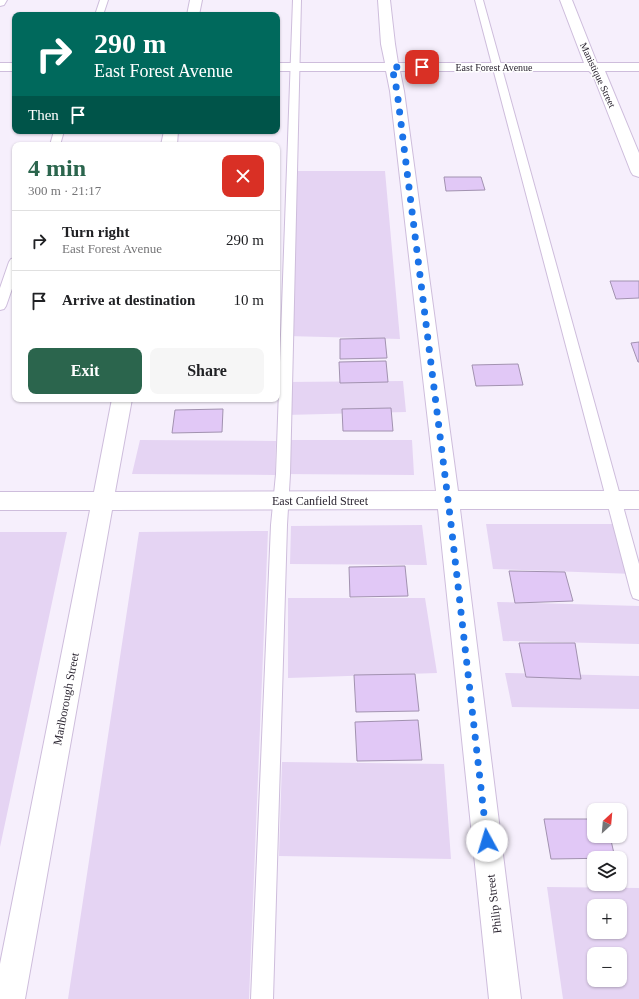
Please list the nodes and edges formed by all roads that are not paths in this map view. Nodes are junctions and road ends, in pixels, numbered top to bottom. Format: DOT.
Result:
graph roads {
  1 [pos="104,0"];
  2 [pos="196,0"];
  3 [pos="297,0"];
  4 [pos="384,0"];
  5 [pos="479,0"];
  6 [pos="566,0"];
  7 [pos="100,12"];
  8 [pos="194,12"];
  9 [pos="0,67"];
  10 [pos="12,67"];
  11 [pos="280,67"];
  12 [pos="295,67"];
  13 [pos="392,67"];
  14 [pos="498,67"];
  15 [pos="592,67"];
  16 [pos="639,67"];
  17 [pos="639,172"];
  18 [pos="12,271"];
  19 [pos="0,306"];
  20 [pos="121,402"];
  21 [pos="448,500"];
  22 [pos="615,500"];
  23 [pos="639,500"];
  24 [pos="0,501"];
  25 [pos="103,501"];
  26 [pos="282,501"];
  27 [pos="639,593"];
  28 [pos="9,999"];
  29 [pos="262,999"];
  30 [pos="505,999"];
  1 -- 7 [label="lane"];
  2 -- 8 [label="street"];
  3 -- 12 [label="lane"];
  4 -- 13 [label="street, Philip Street"];
  5 -- 14 [label="lane"];
  6 -- 15 [label="street, Manistique Street"];
  9 -- 10 [label="street"];
  11 -- 12 [label="street, East Forest Avenue"];
  12 -- 13 [label="street, East Forest Avenue"];
  12 -- 26 [label="lane"];
  13 -- 14 [label="street, East Forest Avenue"];
  13 -- 21 [label="street, Philip Street"];
  14 -- 15 [label="street, East Forest Avenue"];
  14 -- 22 [label="lane"];
  15 -- 16 [label="street, East Forest Avenue"];
  15 -- 17 [label="street, Manistique Street"];
  18 -- 19 [label="lane"];
  20 -- 25 [label="street, Marlborough Street"];
  21 -- 22 [label="street, East Canfield Street"];
  21 -- 26 [label="street, East Canfield Street"];
  21 -- 30 [label="street, Philip Street"];
  22 -- 23 [label="street, East Canfield Street"];
  22 -- 27 [label="lane"];
  24 -- 25 [label="street, East Canfield Street"];
  25 -- 26 [label="street, East Canfield Street"];
  25 -- 28 [label="street, Marlborough Street"];
  26 -- 29 [label="lane"];
}
